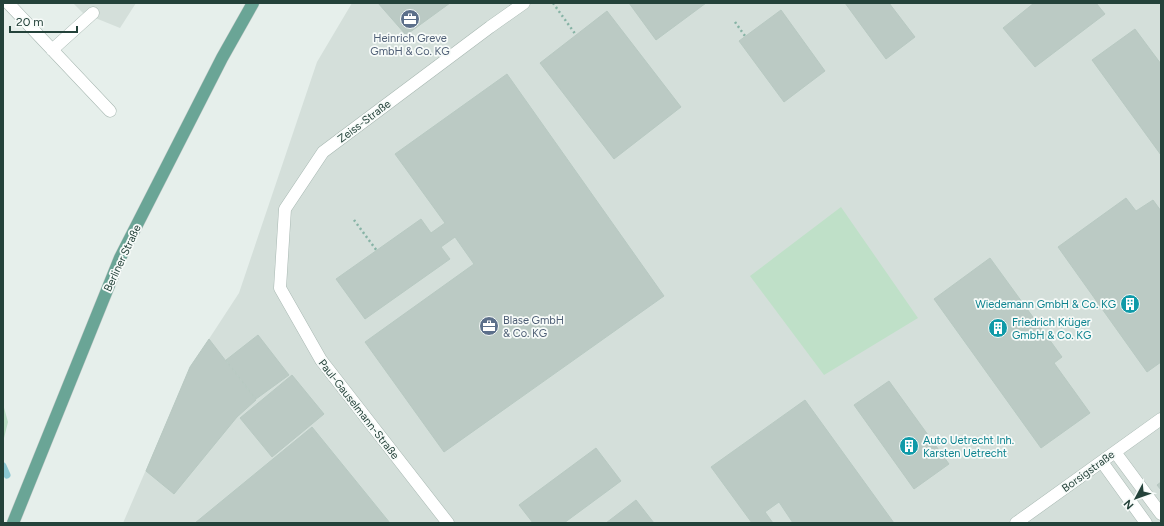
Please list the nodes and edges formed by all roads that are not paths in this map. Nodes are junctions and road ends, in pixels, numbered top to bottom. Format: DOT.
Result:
graph roads {
  1 [pos="8,3"];
  2 [pos="253,3"];
  3 [pos="524,3"];
  4 [pos="93,13"];
  5 [pos="52,50"];
  6 [pos="110,111"];
  7 [pos="280,288"];
  8 [pos="1161,420"];
  9 [pos="1115,452"];
  10 [pos="1102,462"];
  11 [pos="1161,514"];
  12 [pos="13,523"];
  13 [pos="448,523"];
  14 [pos="1016,523"];
  15 [pos="1146,523"];
  1 -- 5 [label="street"];
  2 -- 12 [label="main road, Berliner Straße"];
  3 -- 7 [label="street, Zeiss-Straße"];
  4 -- 5 [label="street"];
  5 -- 6 [label="street"];
  7 -- 13 [label="street, Paul-Gauselmann-Straße"];
  8 -- 9 [label="street, Borsigstraße"];
  9 -- 10 [label="street, Borsigstraße"];
  9 -- 11 [label="street"];
  10 -- 14 [label="street, Borsigstraße"];
  10 -- 15 [label="street"];
}
